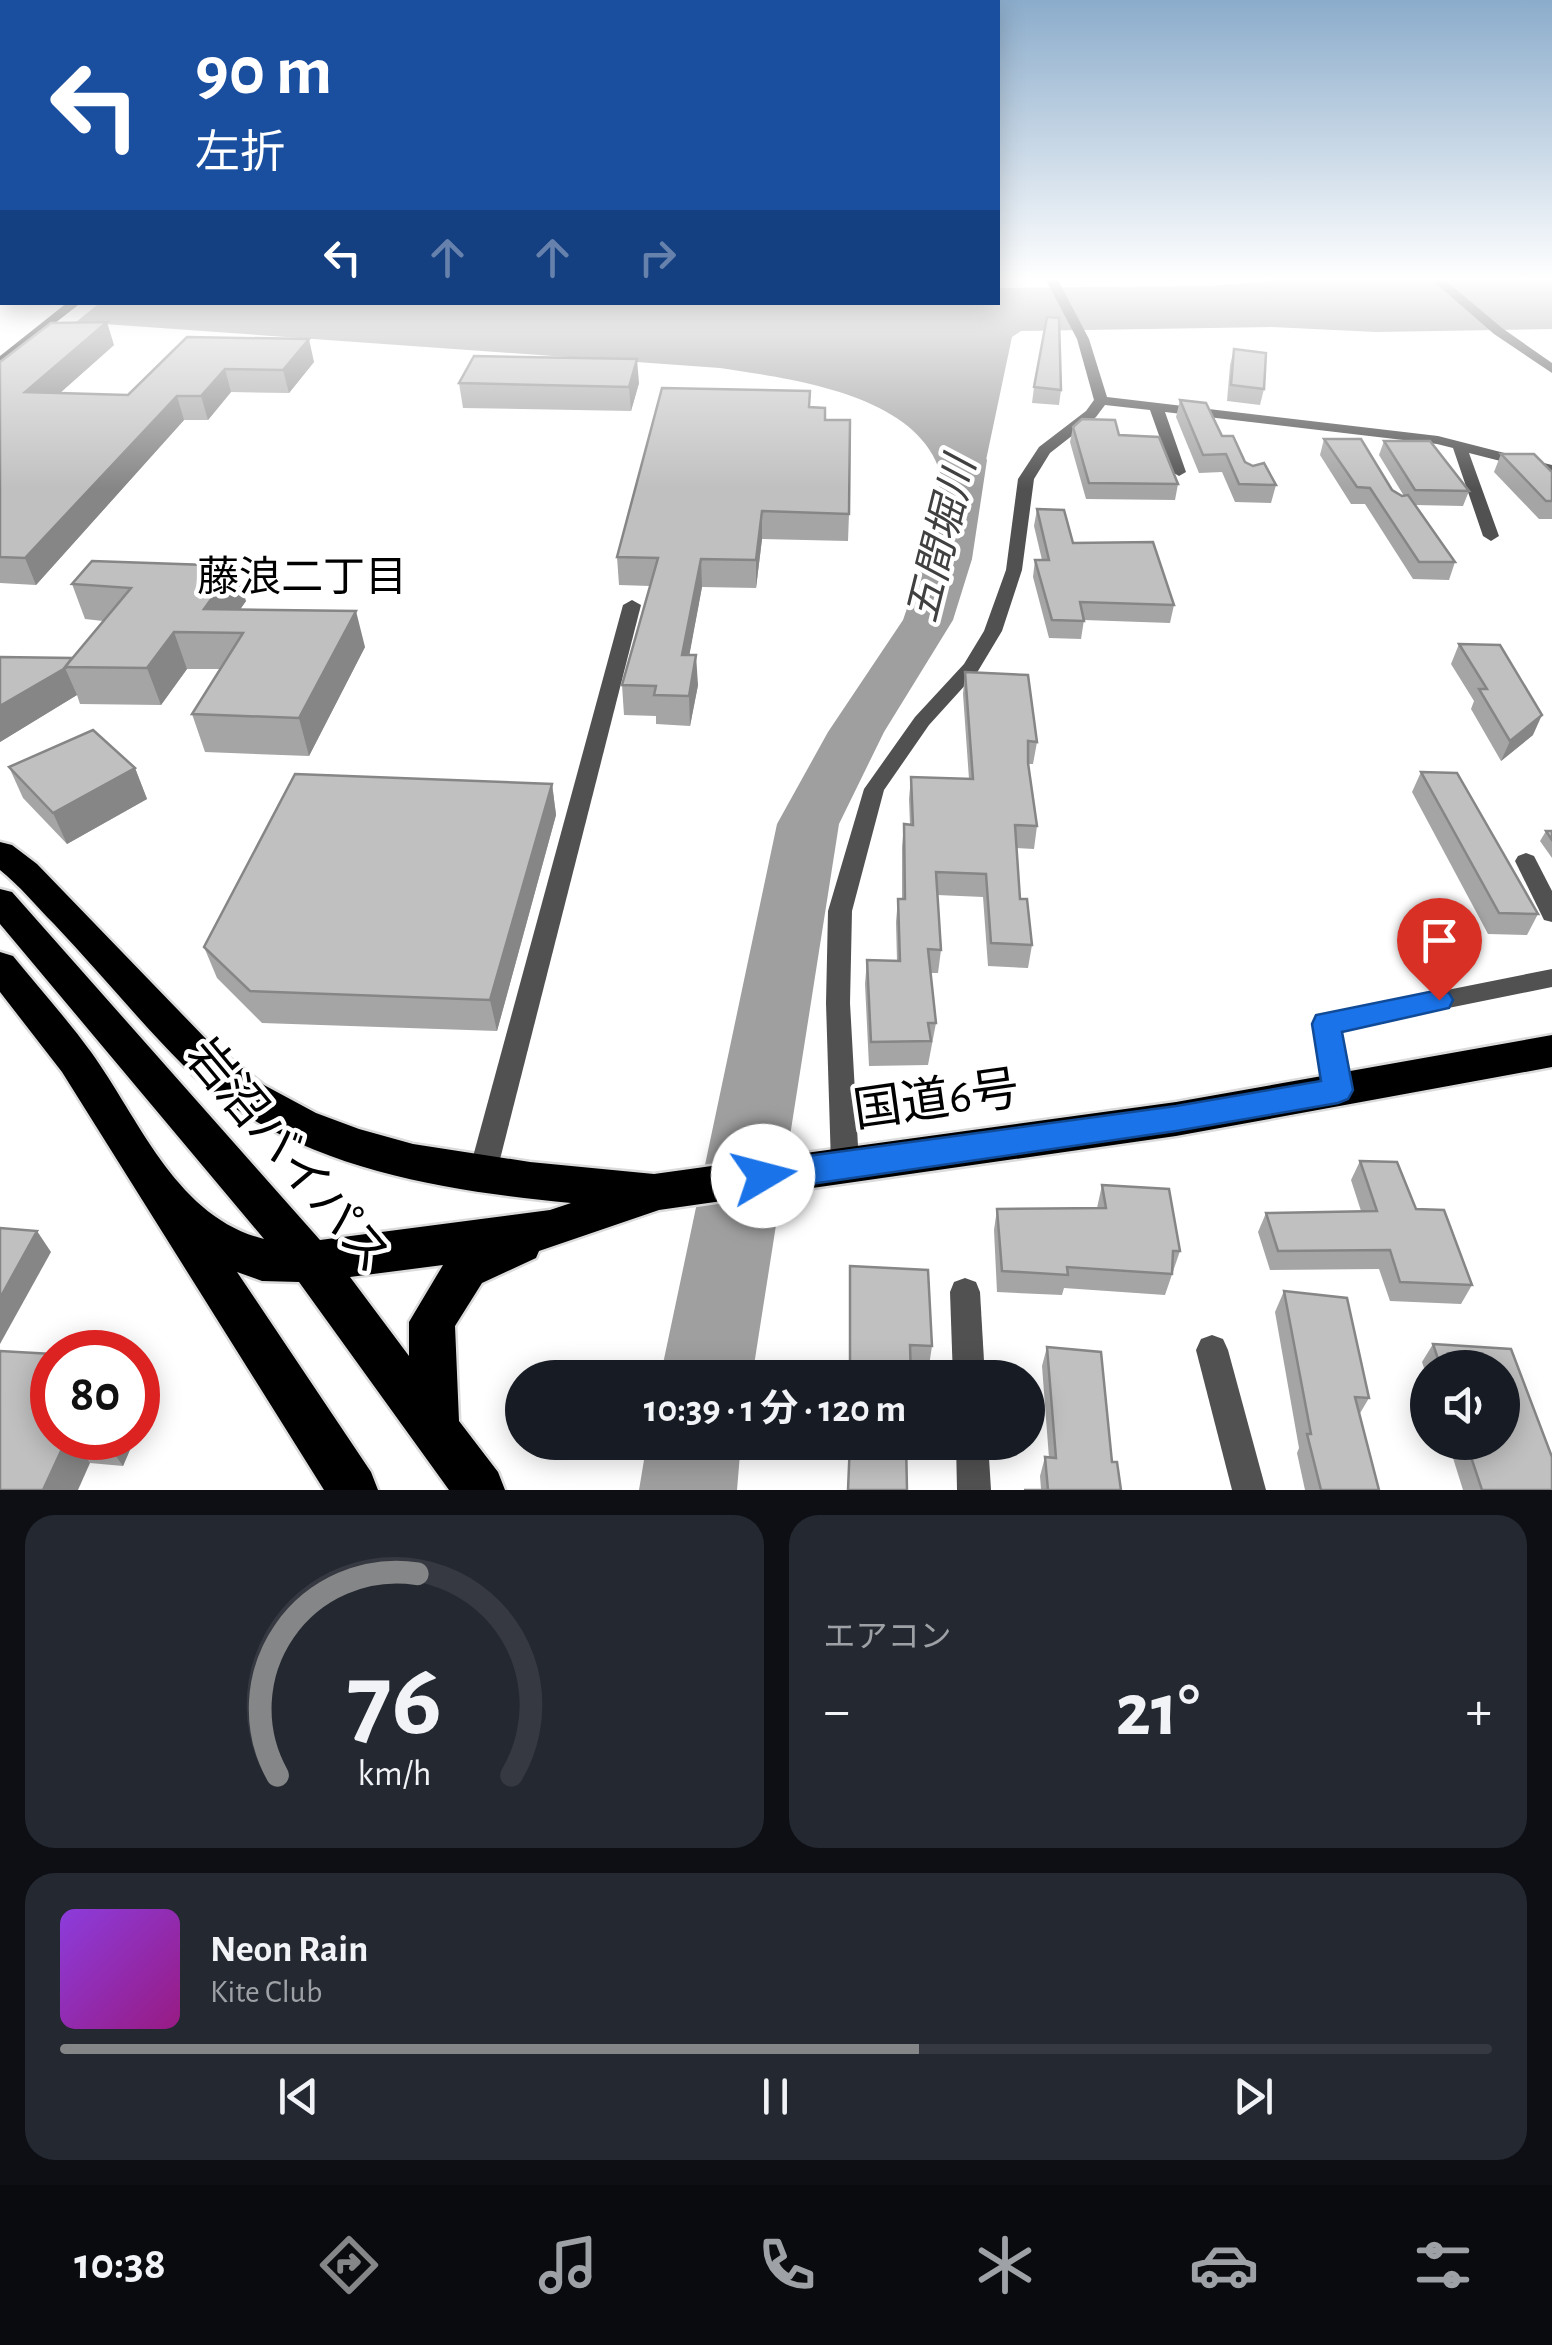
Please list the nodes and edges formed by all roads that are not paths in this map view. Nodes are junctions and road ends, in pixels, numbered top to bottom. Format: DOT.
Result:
graph roads {
  1 [pos="1086,350"];
  2 [pos="1524,350"];
  3 [pos="1552,369"];
  4 [pos="1101,400"];
  5 [pos="1156,406"];
  6 [pos="1222,414"];
  7 [pos="1229,430"];
  8 [pos="1352,430"];
  9 [pos="1361,445"];
  10 [pos="1460,448"];
  11 [pos="1552,470"];
  12 [pos="1179,472"];
  13 [pos="1491,536"];
  14 [pos="632,604"];
  15 [pos="0,854"];
  16 [pos="1526,861"];
  17 [pos="0,901"];
  18 [pos="1552,914"];
  19 [pos="0,966"];
  20 [pos="1552,978"];
  21 [pos="1552,1051"];
  22 [pos="1338,1090"];
  23 [pos="844,1164"];
  24 [pos="482,1175"];
  25 [pos="659,1190"];
  26 [pos="172,1209"];
  27 [pos="550,1230"];
  28 [pos="312,1262"];
  29 [pos="965,1292"];
  30 [pos="1212,1350"];
  31 [pos="968,1360"];
  32 [pos="435,1426"];
  33 [pos="973,1460"];
  34 [pos="352,1490"];
  35 [pos="480,1490"];
  36 [pos="974,1490"];
  37 [pos="1249,1490"];
  1 -- 4 [label="street"];
  2 -- 3 [label="street"];
  4 -- 5 [label="street"];
  4 -- 23 [label="street"];
  5 -- 6 [label="street"];
  5 -- 12 [label="street"];
  6 -- 7 [label="street"];
  6 -- 8 [label="street"];
  8 -- 9 [label="street"];
  8 -- 10 [label="street"];
  10 -- 11 [label="street"];
  10 -- 13 [label="street"];
  14 -- 24 [label="street"];
  15 -- 24 [label="highway"];
  16 -- 18 [label="street"];
  17 -- 28 [label="highway, 岩沼バイパス"];
  19 -- 26 [label="highway"];
  20 -- 22 [label="street"];
  21 -- 22 [label="highway, 国道6号"];
  22 -- 23 [label="highway, 国道6号"];
  23 -- 25 [label="highway, 国道6号"];
  24 -- 25 [label="highway"];
  25 -- 27 [label="highway, 国道6号"];
  26 -- 28 [label="highway, 国道6号"];
  26 -- 34 [label="highway"];
  27 -- 28 [label="highway, 国道6号"];
  27 -- 32 [label="highway"];
  28 -- 32 [label="highway, 岩沼バイパス"];
  29 -- 31 [label="street"];
  30 -- 37 [label="street"];
  32 -- 35 [label="highway, 岩沼バイパス"];
  33 -- 36 [label="street"];
}
